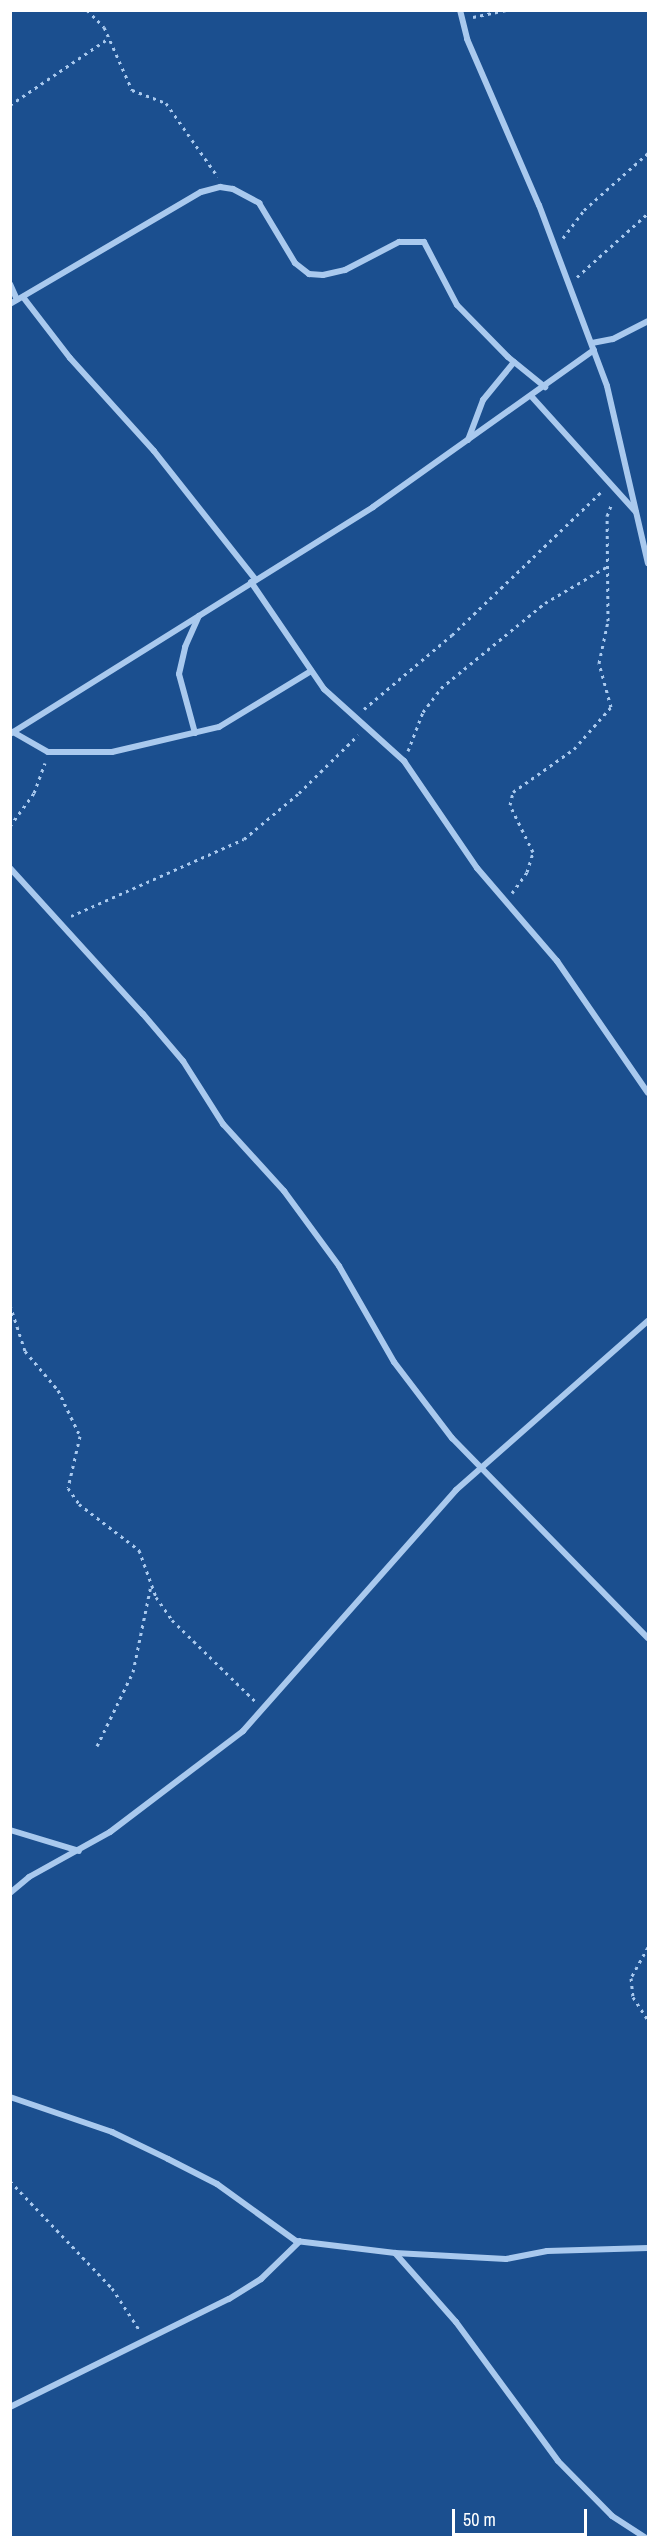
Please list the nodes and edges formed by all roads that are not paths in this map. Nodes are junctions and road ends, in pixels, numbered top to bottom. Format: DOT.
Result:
graph roads {
  1 [pos="460,10"];
  2 [pos="10,284"];
  3 [pos="20,298"];
  4 [pos="10,304"];
  5 [pos="648,321"];
  6 [pos="593,347"];
  7 [pos="514,362"];
  8 [pos="545,387"];
  9 [pos="532,397"];
  10 [pos="467,440"];
  11 [pos="637,513"];
  12 [pos="640,525"];
  13 [pos="648,533"];
  14 [pos="648,563"];
  15 [pos="253,580"];
  16 [pos="200,615"];
  17 [pos="311,670"];
  18 [pos="195,732"];
  19 [pos="12,733"];
  20 [pos="10,868"];
  21 [pos="648,1093"];
  22 [pos="648,1321"];
  23 [pos="480,1468"];
  24 [pos="648,1638"];
  25 [pos="10,1830"];
  26 [pos="79,1851"];
  27 [pos="10,1893"];
  28 [pos="10,2097"];
  29 [pos="300,2241"];
  30 [pos="648,2248"];
  31 [pos="395,2253"];
  32 [pos="10,2407"];
  33 [pos="646,2538"];
  1 -- 6 [label="street"];
  2 -- 3 [label="street"];
  3 -- 4 [label="street"];
  3 -- 7 [label="street"];
  3 -- 15 [label="street"];
  5 -- 6 [label="street"];
  6 -- 8 [label="street"];
  6 -- 11 [label="street"];
  7 -- 8 [label="street"];
  7 -- 10 [label="street"];
  8 -- 9 [label="street"];
  9 -- 10 [label="street"];
  9 -- 11 [label="street"];
  10 -- 15 [label="street"];
  11 -- 12 [label="street"];
  12 -- 13 [label="street"];
  12 -- 14 [label="street"];
  15 -- 16 [label="street"];
  15 -- 17 [label="street"];
  16 -- 18 [label="street"];
  16 -- 19 [label="street"];
  17 -- 18 [label="street"];
  17 -- 21 [label="street"];
  18 -- 19 [label="street"];
  20 -- 23 [label="street"];
  22 -- 23 [label="street"];
  23 -- 24 [label="street"];
  23 -- 26 [label="street"];
  25 -- 26 [label="street"];
  26 -- 27 [label="street"];
  28 -- 29 [label="street"];
  29 -- 31 [label="street"];
  29 -- 32 [label="street"];
  30 -- 31 [label="street"];
  31 -- 33 [label="street"];
}
